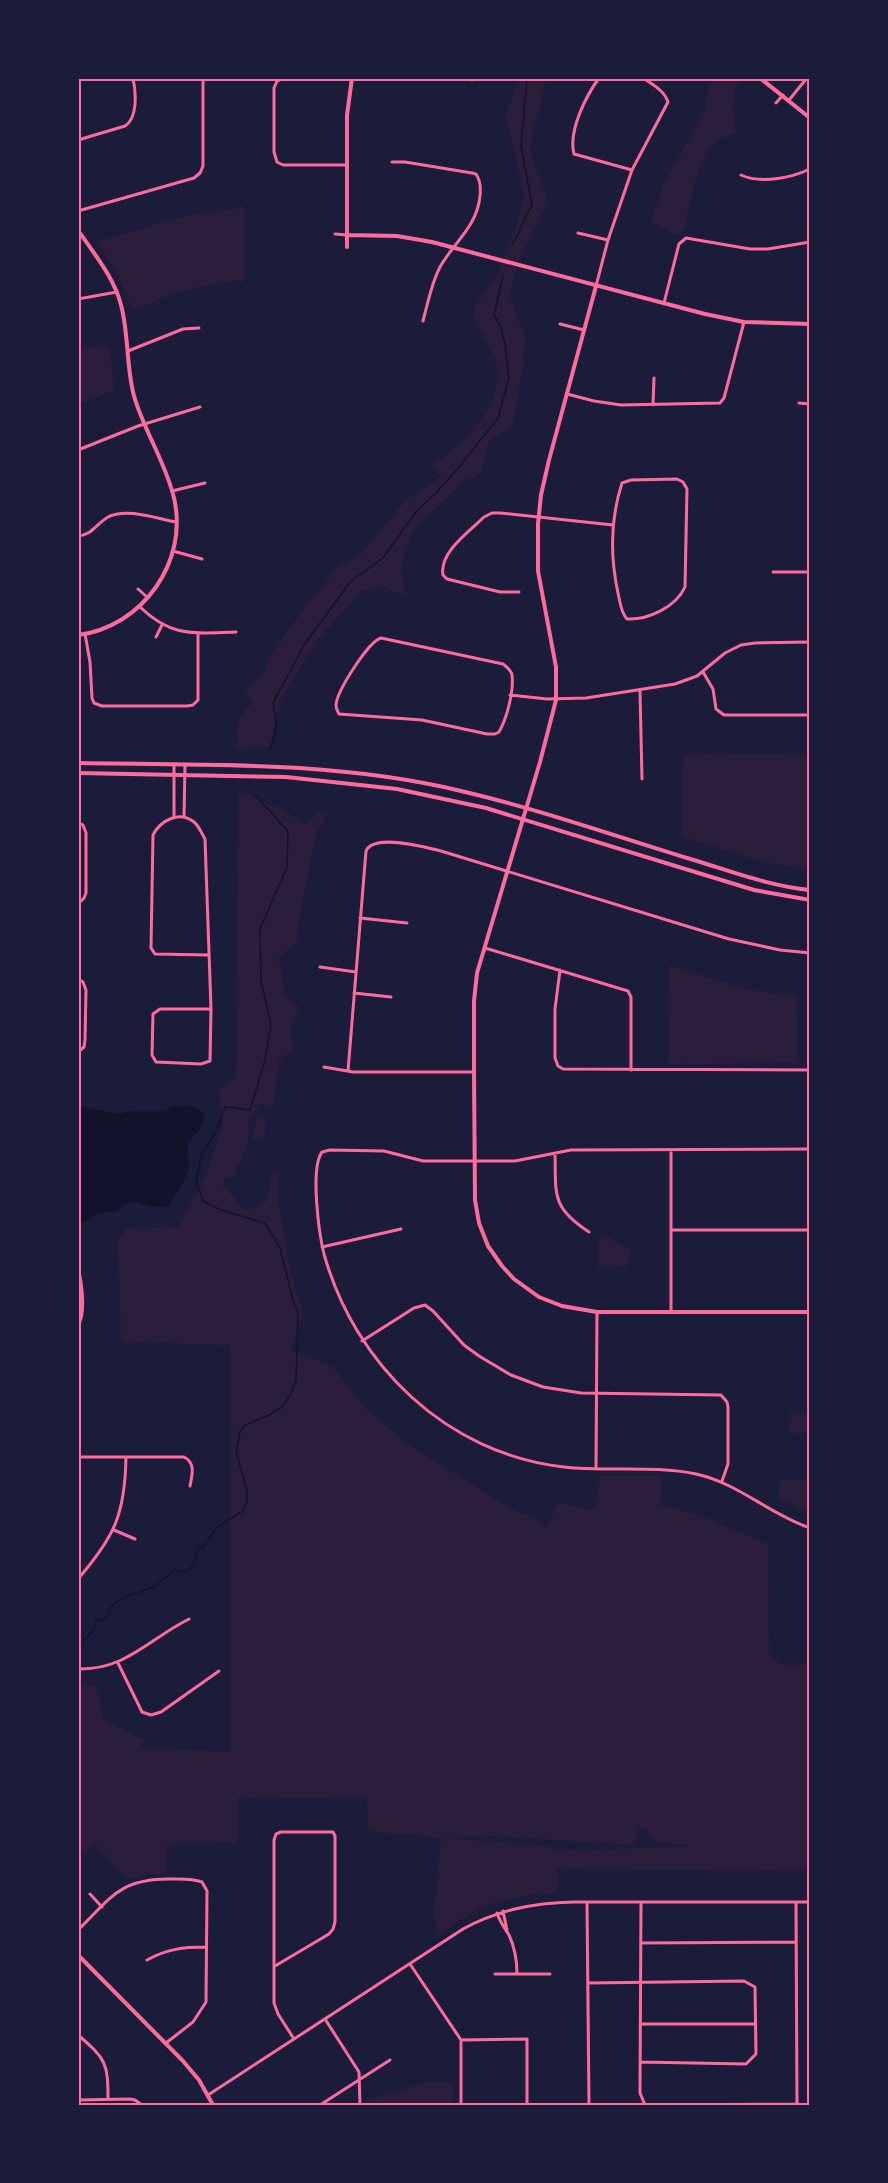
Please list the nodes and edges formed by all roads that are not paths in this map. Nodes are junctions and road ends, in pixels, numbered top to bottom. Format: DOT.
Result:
graph roads {
  1 [pos="133,78"];
  2 [pos="204,78"];
  3 [pos="284,78"];
  4 [pos="352,78"];
  5 [pos="599,78"];
  6 [pos="644,78"];
  7 [pos="760,78"];
  8 [pos="807,78"];
  9 [pos="783,95"];
  10 [pos="789,100"];
  11 [pos="776,103"];
  12 [pos="810,118"];
  13 [pos="78,140"];
  14 [pos="392,162"];
  15 [pos="347,165"];
  16 [pos="810,169"];
  17 [pos="632,170"];
  18 [pos="741,175"];
  19 [pos="78,211"];
  20 [pos="78,230"];
  21 [pos="578,233"];
  22 [pos="335,234"];
  23 [pos="347,235"];
  24 [pos="608,240"];
  25 [pos="810,242"];
  26 [pos="346,247"];
  27 [pos="455,248"];
  28 [pos="596,285"];
  29 [pos="117,292"];
  30 [pos="78,299"];
  31 [pos="664,303"];
  32 [pos="423,321"];
  33 [pos="744,322"];
  34 [pos="560,324"];
  35 [pos="810,324"];
  36 [pos="199,328"];
  37 [pos="585,330"];
  38 [pos="128,351"];
  39 [pos="654,378"];
  40 [pos="567,394"];
  41 [pos="799,404"];
  42 [pos="810,404"];
  43 [pos="653,405"];
  44 [pos="200,407"];
  45 [pos="145,424"];
  46 [pos="78,450"];
  47 [pos="205,483"];
  48 [pos="172,491"];
  49 [pos="538,518"];
  50 [pos="176,522"];
  51 [pos="613,525"];
  52 [pos="78,536"];
  53 [pos="173,551"];
  54 [pos="202,559"];
  55 [pos="773,572"];
  56 [pos="810,572"];
  57 [pos="138,589"];
  58 [pos="519,592"];
  59 [pos="148,598"];
  60 [pos="140,607"];
  61 [pos="162,625"];
  62 [pos="236,632"];
  63 [pos="198,633"];
  64 [pos="85,634"];
  65 [pos="78,635"];
  66 [pos="156,637"];
  67 [pos="810,642"];
  68 [pos="703,672"];
  69 [pos="640,690"];
  70 [pos="510,695"];
  71 [pos="556,700"];
  72 [pos="810,715"];
  73 [pos="78,763"];
  74 [pos="174,764"];
  75 [pos="185,765"];
  76 [pos="78,773"];
  77 [pos="174,775"];
  78 [pos="185,775"];
  79 [pos="642,779"];
  80 [pos="526,809"];
  81 [pos="174,817"];
  82 [pos="184,817"];
  83 [pos="522,819"];
  84 [pos="78,823"];
  85 [pos="507,871"];
  86 [pos="810,890"];
  87 [pos="810,900"];
  88 [pos="78,904"];
  89 [pos="360,918"];
  90 [pos="407,922"];
  91 [pos="483,947"];
  92 [pos="810,953"];
  93 [pos="208,955"];
  94 [pos="320,967"];
  95 [pos="560,970"];
  96 [pos="356,972"];
  97 [pos="78,979"];
  98 [pos="354,993"];
  99 [pos="390,997"];
  100 [pos="211,1009"];
  101 [pos="78,1052"];
  102 [pos="324,1067"];
  103 [pos="631,1070"];
  104 [pos="810,1070"];
  105 [pos="348,1071"];
  106 [pos="474,1072"];
  107 [pos="810,1149"];
  108 [pos="671,1150"];
  109 [pos="555,1153"];
  110 [pos="474,1161"];
  111 [pos="401,1229"];
  112 [pos="671,1230"];
  113 [pos="810,1230"];
  114 [pos="589,1232"];
  115 [pos="322,1246"];
  116 [pos="78,1269"];
  117 [pos="597,1312"];
  118 [pos="671,1312"];
  119 [pos="810,1312"];
  120 [pos="78,1325"];
  121 [pos="362,1341"];
  122 [pos="596,1394"];
  123 [pos="78,1457"];
  124 [pos="126,1457"];
  125 [pos="596,1469"];
  126 [pos="722,1481"];
  127 [pos="190,1486"];
  128 [pos="810,1528"];
  129 [pos="114,1530"];
  130 [pos="135,1539"];
  131 [pos="78,1579"];
  132 [pos="189,1619"];
  133 [pos="118,1663"];
  134 [pos="78,1669"];
  135 [pos="219,1671"];
  136 [pos="90,1894"];
  137 [pos="587,1902"];
  138 [pos="810,1902"];
  139 [pos="641,1903"];
  140 [pos="796,1903"];
  141 [pos="102,1907"];
  142 [pos="503,1911"];
  143 [pos="497,1913"];
  144 [pos="78,1930"];
  145 [pos="507,1932"];
  146 [pos="796,1942"];
  147 [pos="641,1943"];
  148 [pos="206,1947"];
  149 [pos="78,1955"];
  150 [pos="147,1960"];
  151 [pos="410,1964"];
  152 [pos="275,1966"];
  153 [pos="495,1974"];
  154 [pos="517,1974"];
  155 [pos="550,1974"];
  156 [pos="588,1983"];
  157 [pos="640,1983"];
  158 [pos="325,2019"];
  159 [pos="640,2024"];
  160 [pos="754,2024"];
  161 [pos="78,2035"];
  162 [pos="294,2039"];
  163 [pos="461,2040"];
  164 [pos="166,2043"];
  165 [pos="390,2060"];
  166 [pos="640,2062"];
  167 [pos="360,2080"];
  168 [pos="208,2095"];
  169 [pos="108,2099"];
  170 [pos="78,2100"];
  171 [pos="796,2104"];
  172 [pos="79,2105"];
  173 [pos="142,2105"];
  174 [pos="213,2105"];
  175 [pos="320,2105"];
  176 [pos="360,2105"];
  177 [pos="461,2105"];
  178 [pos="527,2105"];
  179 [pos="589,2105"];
  180 [pos="643,2105"];
  1 -- 13 [label="street"];
  2 -- 19 [label="street"];
  3 -- 15 [label="street"];
  4 -- 15 [label="street"];
  5 -- 17 [label="street"];
  6 -- 17 [label="street"];
  7 -- 9 [label="street"];
  8 -- 10 [label="street"];
  9 -- 10 [label="street"];
  9 -- 11 [label="street"];
  10 -- 12 [label="street"];
  14 -- 27 [label="street"];
  15 -- 23 [label="street"];
  16 -- 18 [label="street"];
  17 -- 24 [label="street"];
  20 -- 29 [label="street"];
  21 -- 24 [label="street"];
  22 -- 23 [label="street"];
  23 -- 26 [label="street"];
  23 -- 27 [label="street"];
  24 -- 28 [label="street"];
  25 -- 31 [label="street"];
  27 -- 28 [label="street"];
  27 -- 32 [label="street"];
  28 -- 31 [label="street"];
  28 -- 37 [label="street"];
  29 -- 30 [label="street"];
  29 -- 38 [label="street"];
  31 -- 33 [label="street"];
  33 -- 35 [label="street"];
  33 -- 43 [label="street"];
  34 -- 37 [label="street"];
  36 -- 38 [label="street"];
  37 -- 40 [label="street"];
  38 -- 45 [label="street"];
  39 -- 43 [label="street"];
  40 -- 43 [label="street"];
  40 -- 49 [label="street"];
  41 -- 42 [label="street"];
  44 -- 45 [label="street"];
  45 -- 46 [label="street"];
  45 -- 48 [label="street"];
  47 -- 48 [label="street"];
  48 -- 50 [label="street"];
  49 -- 51 [label="street"];
  49 -- 58 [label="street"];
  49 -- 71 [label="street"];
  50 -- 52 [label="street"];
  50 -- 53 [label="street"];
  51 -- 51 [label="street"];
  53 -- 54 [label="street"];
  53 -- 59 [label="street"];
  55 -- 56 [label="street"];
  57 -- 59 [label="street"];
  59 -- 60 [label="street"];
  60 -- 61 [label="street"];
  60 -- 64 [label="street"];
  61 -- 63 [label="street"];
  61 -- 66 [label="street"];
  62 -- 63 [label="street"];
  63 -- 64 [label="street"];
  64 -- 65 [label="street"];
  67 -- 68 [label="street"];
  68 -- 69 [label="street"];
  68 -- 72 [label="street"];
  69 -- 71 [label="street"];
  69 -- 79 [label="street"];
  70 -- 70 [label="street"];
  70 -- 71 [label="street"];
  71 -- 80 [label="street"];
  73 -- 74 [label="street"];
  74 -- 75 [label="street"];
  74 -- 77 [label="street"];
  75 -- 78 [label="street"];
  75 -- 80 [label="street"];
  76 -- 77 [label="street"];
  77 -- 78 [label="street"];
  77 -- 81 [label="street"];
  78 -- 82 [label="street"];
  78 -- 83 [label="street"];
  80 -- 83 [label="street"];
  80 -- 86 [label="street"];
  81 -- 82 [label="street"];
  81 -- 93 [label="street"];
  82 -- 93 [label="street"];
  83 -- 85 [label="street"];
  83 -- 87 [label="street"];
  84 -- 88 [label="street"];
  85 -- 89 [label="street"];
  85 -- 91 [label="street"];
  85 -- 92 [label="street"];
  89 -- 90 [label="street"];
  89 -- 96 [label="street"];
  91 -- 95 [label="street"];
  91 -- 106 [label="street"];
  93 -- 100 [label="street"];
  94 -- 96 [label="street"];
  95 -- 103 [label="street"];
  95 -- 103 [label="street"];
  96 -- 98 [label="street"];
  97 -- 101 [label="street"];
  98 -- 99 [label="street"];
  98 -- 105 [label="street"];
  100 -- 100 [label="street"];
  102 -- 105 [label="street"];
  103 -- 104 [label="street"];
  105 -- 106 [label="street"];
  106 -- 110 [label="street"];
  107 -- 108 [label="street"];
  108 -- 109 [label="street"];
  108 -- 112 [label="street"];
  109 -- 110 [label="street"];
  109 -- 114 [label="street"];
  110 -- 115 [label="street"];
  110 -- 117 [label="street"];
  111 -- 115 [label="street"];
  112 -- 113 [label="street"];
  112 -- 118 [label="street"];
  115 -- 121 [label="street"];
  116 -- 120 [label="street"];
  117 -- 118 [label="street"];
  117 -- 122 [label="street"];
  118 -- 119 [label="street"];
  121 -- 122 [label="street"];
  121 -- 125 [label="street"];
  122 -- 125 [label="street"];
  122 -- 126 [label="street"];
  123 -- 124 [label="street"];
  124 -- 127 [label="street"];
  124 -- 129 [label="street"];
  125 -- 126 [label="street"];
  126 -- 128 [label="street"];
  129 -- 130 [label="street"];
  129 -- 131 [label="street"];
  132 -- 133 [label="street"];
  133 -- 134 [label="street"];
  133 -- 135 [label="street"];
  136 -- 141 [label="street"];
  137 -- 139 [label="street"];
  137 -- 142 [label="street"];
  137 -- 156 [label="street"];
  138 -- 140 [label="street"];
  139 -- 140 [label="street"];
  139 -- 147 [label="street"];
  140 -- 146 [label="street"];
  141 -- 144 [label="street"];
  141 -- 148 [label="street"];
  142 -- 143 [label="street"];
  142 -- 145 [label="street"];
  143 -- 145 [label="street"];
  143 -- 151 [label="street"];
  145 -- 154 [label="street"];
  146 -- 147 [label="street"];
  146 -- 171 [label="street"];
  147 -- 157 [label="street"];
  148 -- 150 [label="street"];
  148 -- 164 [label="street"];
  149 -- 164 [label="street"];
  151 -- 158 [label="street"];
  151 -- 163 [label="street"];
  152 -- 152 [label="street"];
  152 -- 162 [label="street"];
  153 -- 154 [label="street"];
  154 -- 155 [label="street"];
  156 -- 157 [label="street"];
  156 -- 179 [label="street"];
  157 -- 159 [label="street"];
  157 -- 160 [label="street"];
  158 -- 162 [label="street"];
  158 -- 167 [label="street"];
  159 -- 160 [label="street"];
  159 -- 166 [label="street"];
  160 -- 166 [label="street"];
  161 -- 169 [label="street"];
  162 -- 168 [label="street"];
  163 -- 177 [label="street"];
  163 -- 178 [label="street"];
  164 -- 168 [label="street"];
  165 -- 167 [label="street"];
  166 -- 180 [label="street"];
  167 -- 175 [label="street"];
  167 -- 176 [label="street"];
  168 -- 174 [label="street"];
  169 -- 170 [label="street"];
  169 -- 173 [label="street"];
  170 -- 172 [label="street"];
  171 -- 180 [label="street"];
}
